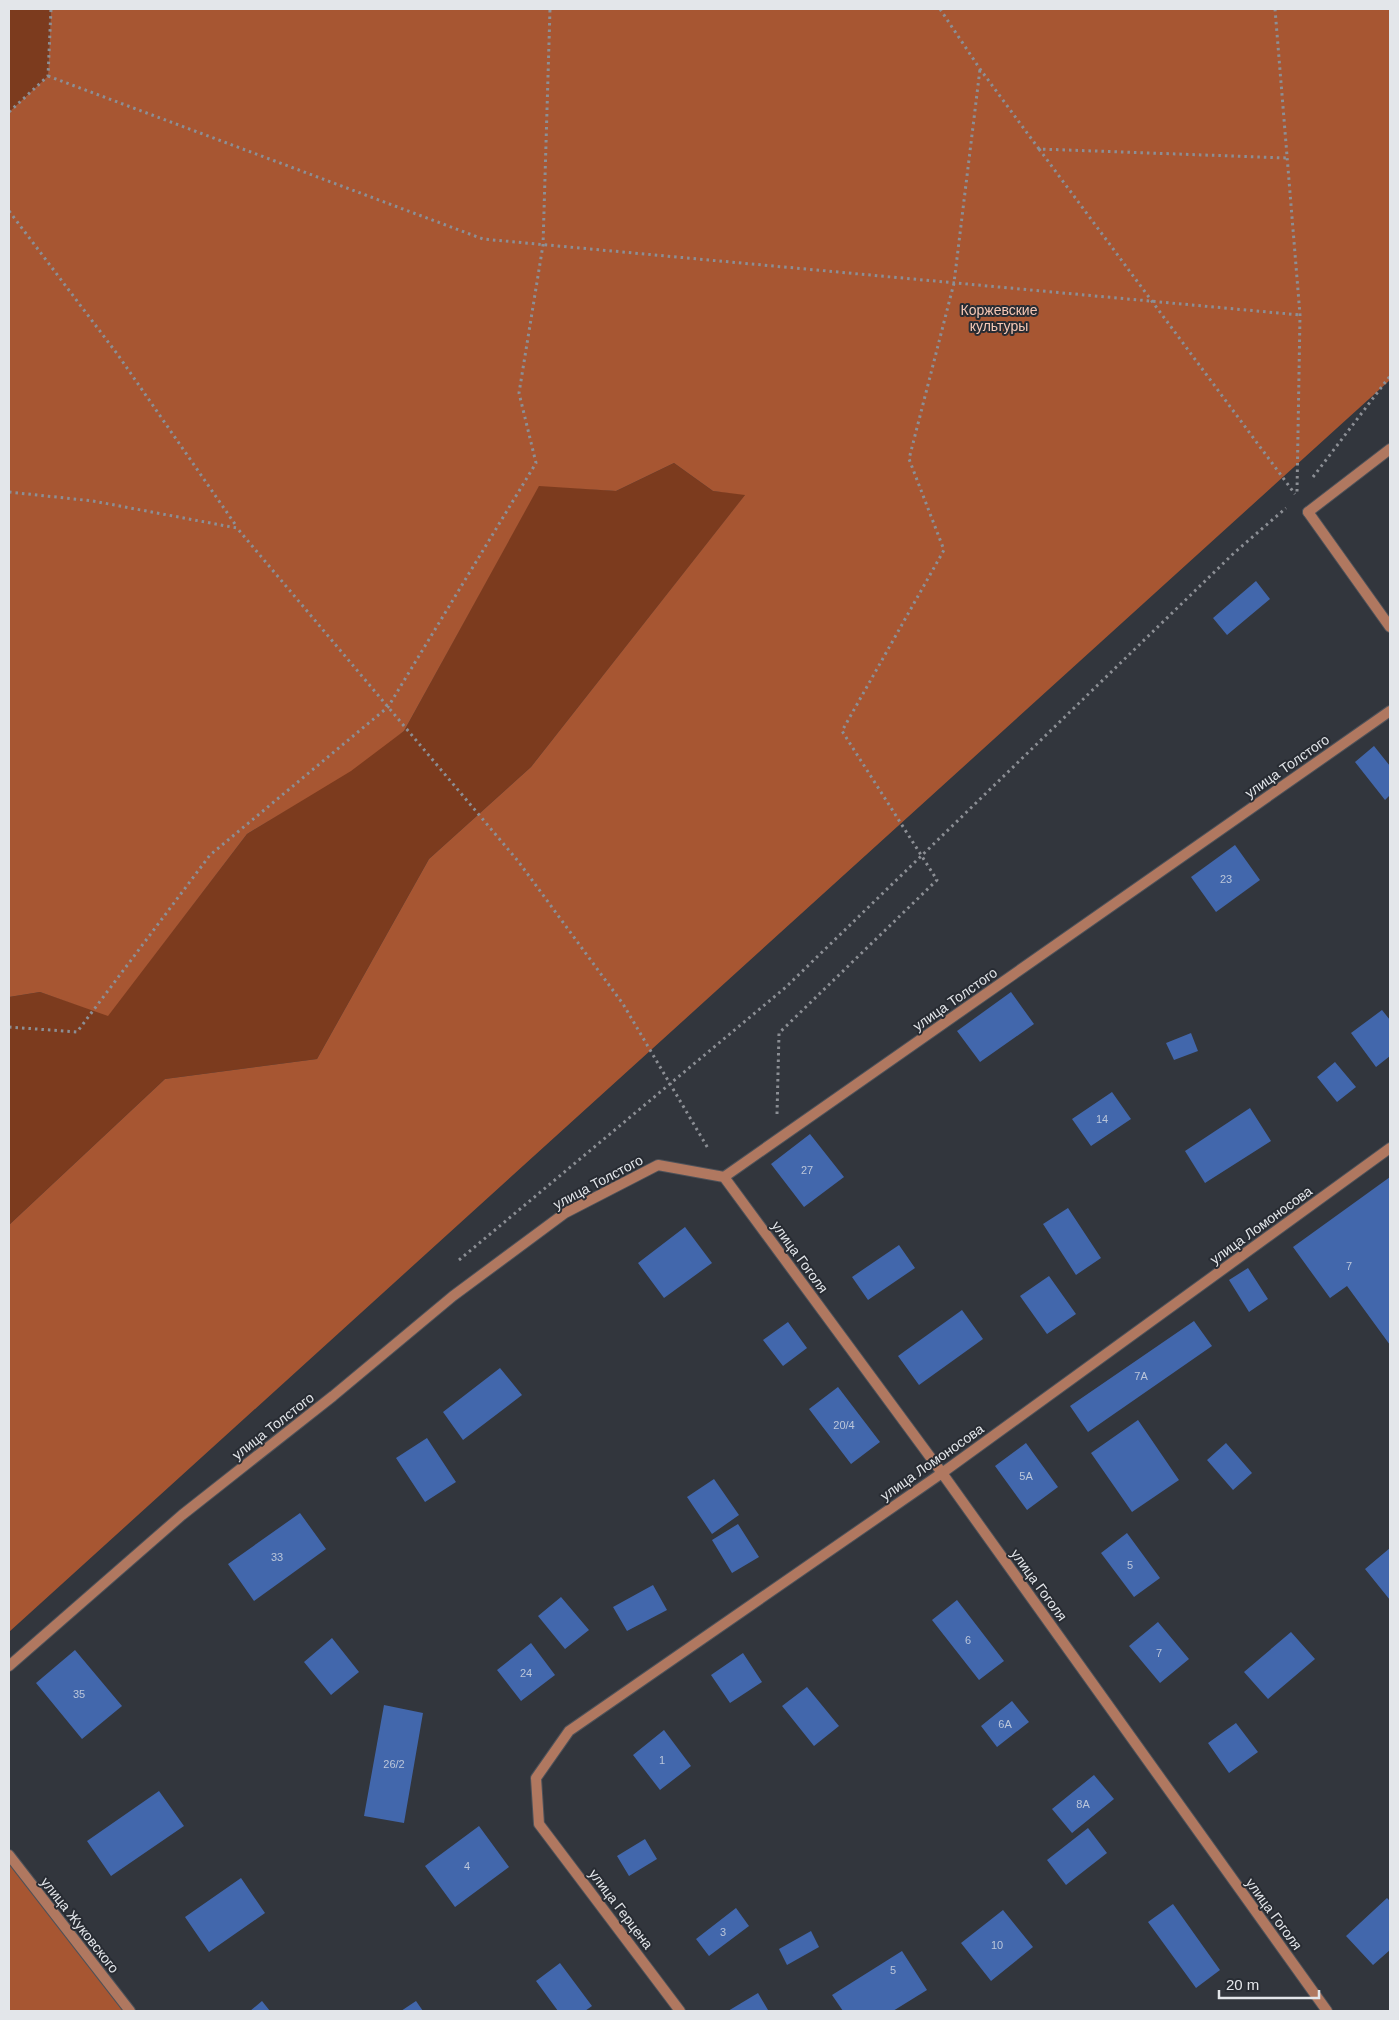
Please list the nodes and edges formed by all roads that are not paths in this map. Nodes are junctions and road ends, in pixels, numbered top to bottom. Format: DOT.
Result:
graph roads {
  1 [pos="1390,449"];
  2 [pos="1390,627"];
  3 [pos="1390,711"];
  4 [pos="1390,1148"];
  5 [pos="724,1177"];
  6 [pos="942,1473"];
  7 [pos="9,1666"];
  8 [pos="539,1824"];
  9 [pos="9,1855"];
  10 [pos="130,2011"];
  11 [pos="680,2011"];
  12 [pos="1327,2011"];
  1 -- 2 [label="street"];
  3 -- 5 [label="street, улица Толстого"];
  4 -- 6 [label="street, улица Ломоносова"];
  5 -- 6 [label="street, улица Гоголя"];
  5 -- 7 [label="street, улица Толстого"];
  6 -- 8 [label="street, улица Ломоносова"];
  6 -- 12 [label="street, улица Гоголя"];
  8 -- 11 [label="street, улица Герцена"];
  9 -- 10 [label="street, улица Жуковского"];
}
